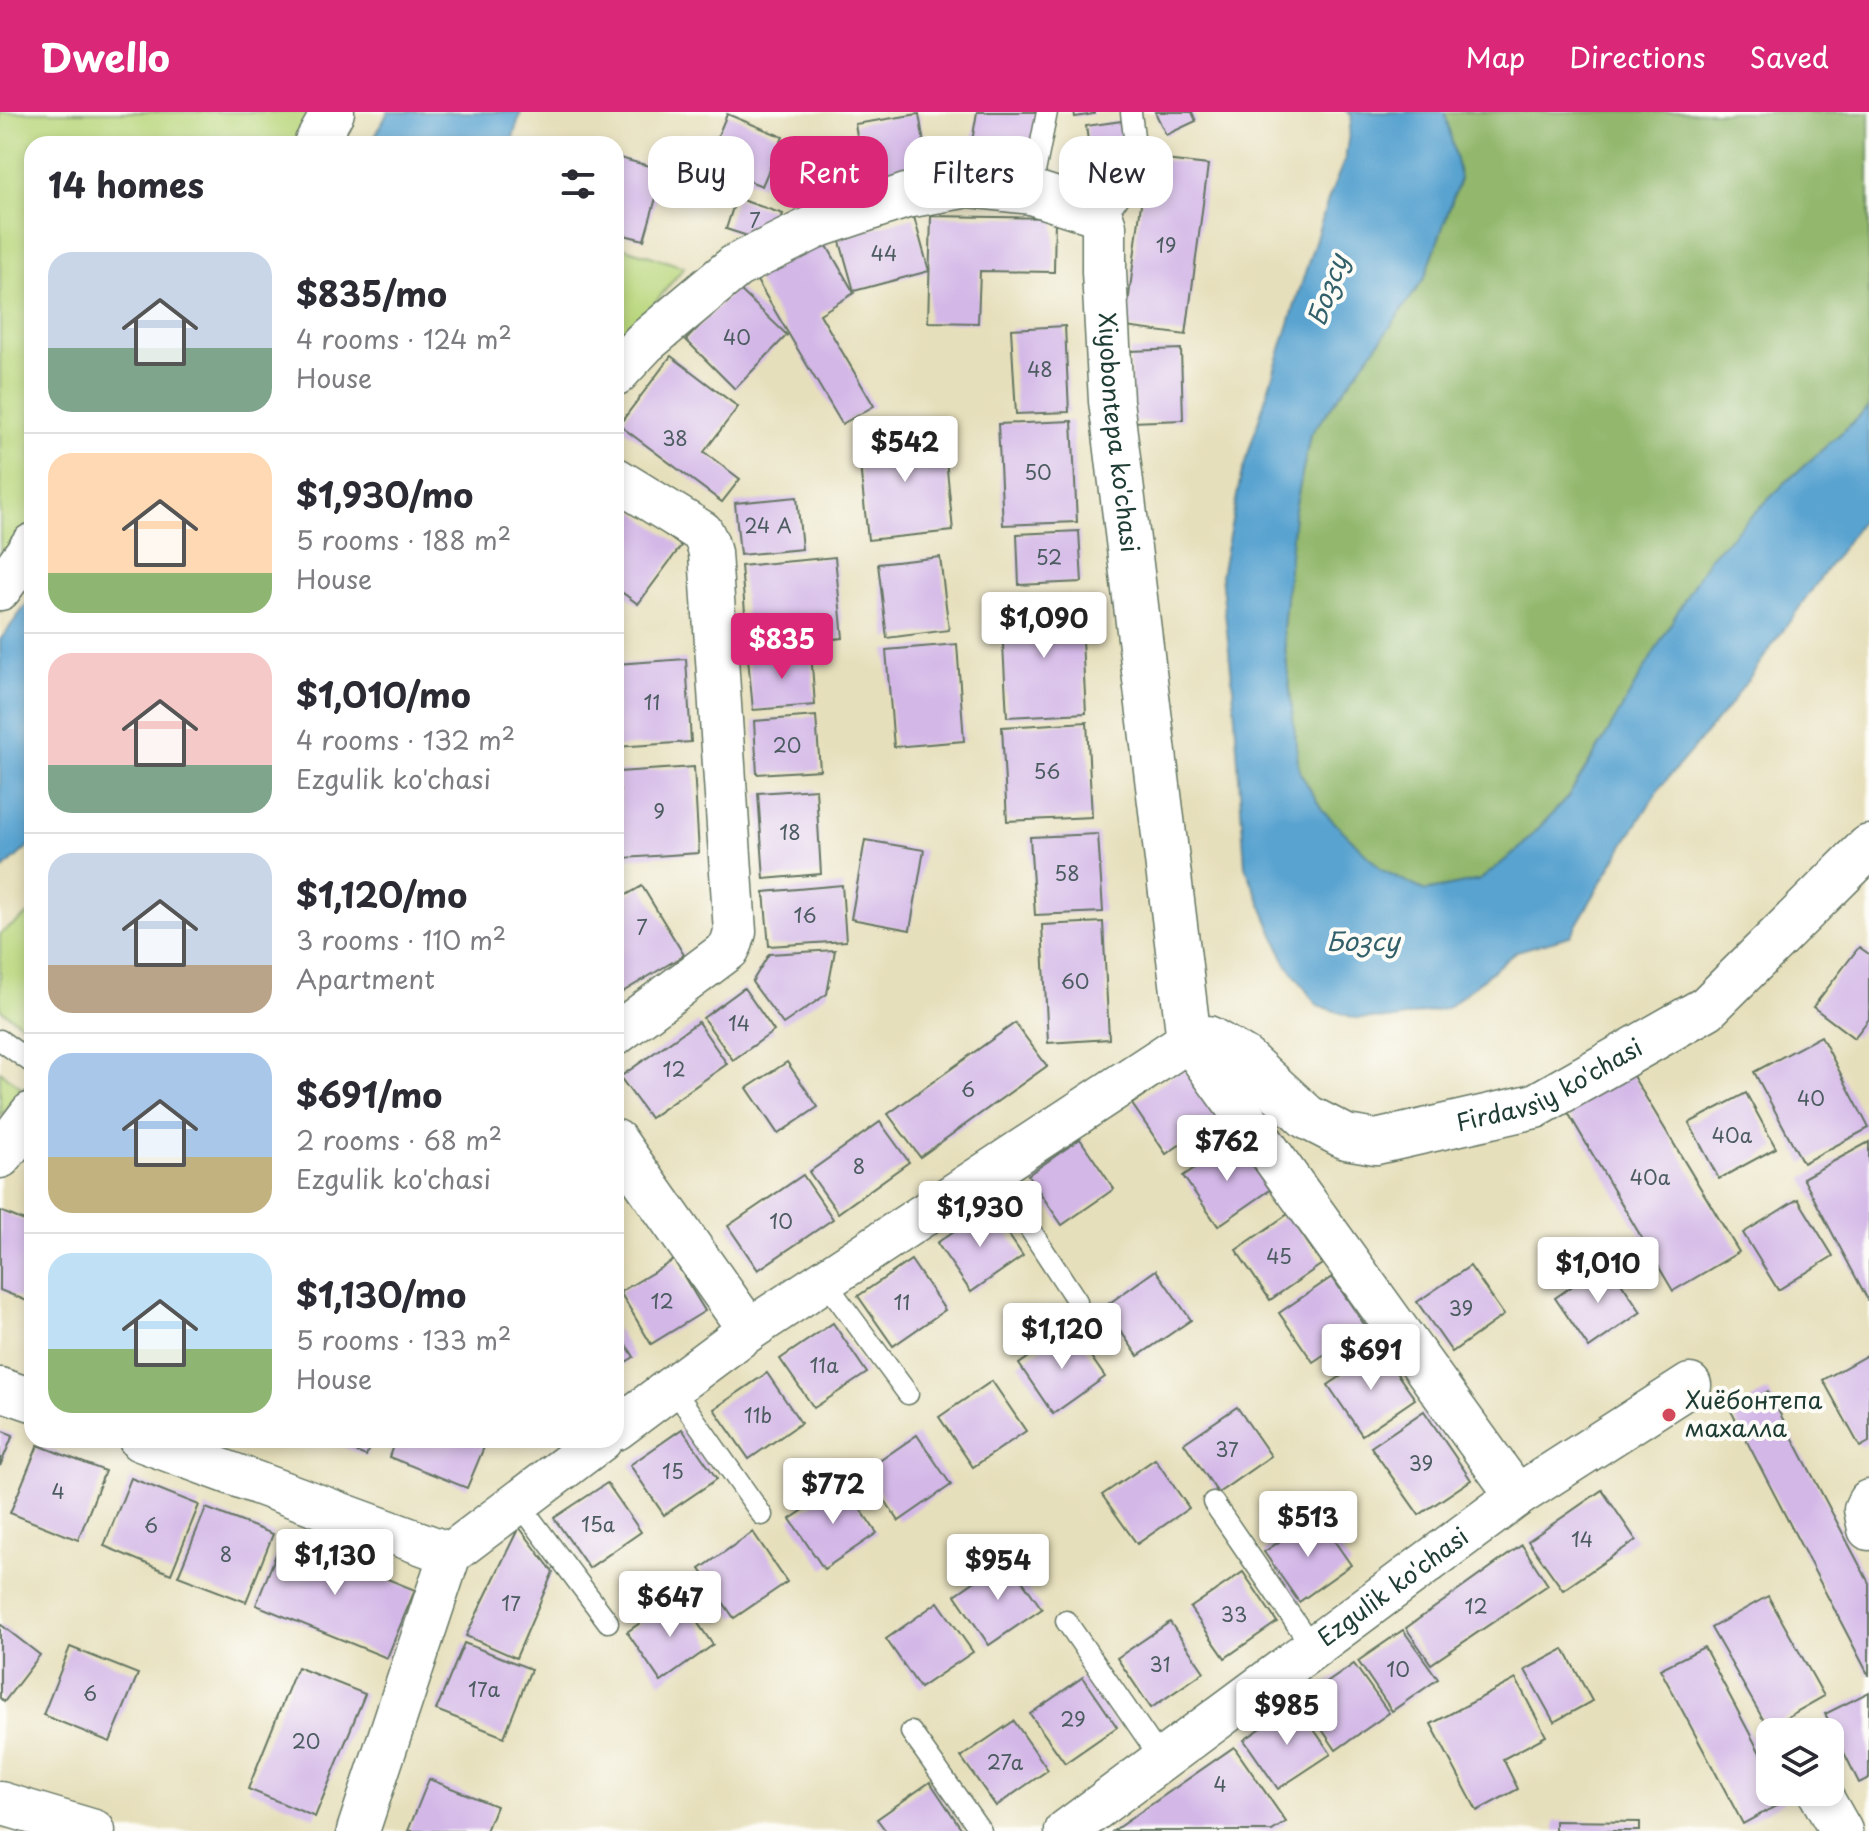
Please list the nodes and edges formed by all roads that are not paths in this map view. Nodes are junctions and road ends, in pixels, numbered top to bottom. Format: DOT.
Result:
graph roads {
  1 [pos="333,112"];
  2 [pos="1047,112"];
  3 [pos="1131,112"];
  4 [pos="320,136"];
  5 [pos="1042,136"];
  6 [pos="1043,196"];
  7 [pos="904,197"];
  8 [pos="1100,214"];
  9 [pos="624,364"];
  10 [pos="624,484"];
  11 [pos="24,556"];
  12 [pos="0,589"];
  13 [pos="1869,847"];
  14 [pos="624,1028"];
  15 [pos="0,1040"];
  16 [pos="1189,1040"];
  17 [pos="24,1057"];
  18 [pos="24,1124"];
  19 [pos="624,1152"];
  20 [pos="0,1156"];
  21 [pos="991,1170"];
  22 [pos="824,1280"];
  23 [pos="1077,1301"];
  24 [pos="749,1330"];
  25 [pos="1690,1385"];
  26 [pos="672,1387"];
  27 [pos="0,1389"];
  28 [pos="908,1394"];
  29 [pos="24,1397"];
  30 [pos="624,1423"];
  31 [pos="162,1448"];
  32 [pos="590,1448"];
  33 [pos="1517,1496"];
  34 [pos="1869,1501"];
  35 [pos="518,1502"];
  36 [pos="1213,1502"];
  37 [pos="762,1515"];
  38 [pos="1869,1529"];
  39 [pos="450,1554"];
  40 [pos="1066,1621"];
  41 [pos="608,1622"];
  42 [pos="1313,1648"];
  43 [pos="911,1732"];
  44 [pos="1162,1760"];
  45 [pos="0,1803"];
  46 [pos="1827,1806"];
  47 [pos="94,1831"];
  48 [pos="358,1831"];
  49 [pos="981,1831"];
  50 [pos="1066,1831"];
  51 [pos="1841,1831"];
  1 -- 4 [label="street"];
  2 -- 5 [label="lane"];
  3 -- 8 [label="lane"];
  6 -- 8 [label="street"];
  7 -- 9 [label="street"];
  8 -- 16 [label="street, Xiyobontepa ko'chasi"];
  10 -- 14 [label="street"];
  11 -- 12 [label="street"];
  13 -- 16 [label="street, Firdavsiy ko'chasi"];
  15 -- 17 [label="lane"];
  16 -- 21 [label="street"];
  16 -- 33 [label="street"];
  18 -- 20 [label="street"];
  19 -- 24 [label="street"];
  21 -- 22 [label="street"];
  21 -- 23 [label="lane"];
  22 -- 24 [label="street"];
  22 -- 28 [label="lane"];
  24 -- 26 [label="street"];
  25 -- 33 [label="street, Ezgulik ko'chasi"];
  26 -- 30 [label="street"];
  26 -- 37 [label="lane"];
  27 -- 29 [label="street"];
  31 -- 39 [label="street"];
  32 -- 35 [label="street"];
  33 -- 42 [label="street, Ezgulik ko'chasi"];
  34 -- 38 [label="street"];
  35 -- 39 [label="street"];
  35 -- 41 [label="lane"];
  36 -- 42 [label="lane"];
  39 -- 48 [label="street"];
  40 -- 44 [label="lane"];
  42 -- 44 [label="street, Ezgulik ko'chasi"];
  43 -- 49 [label="lane"];
  44 -- 50 [label="street, Ezgulik ko'chasi"];
  45 -- 47 [label="street"];
  46 -- 51 [label="street"];
}
